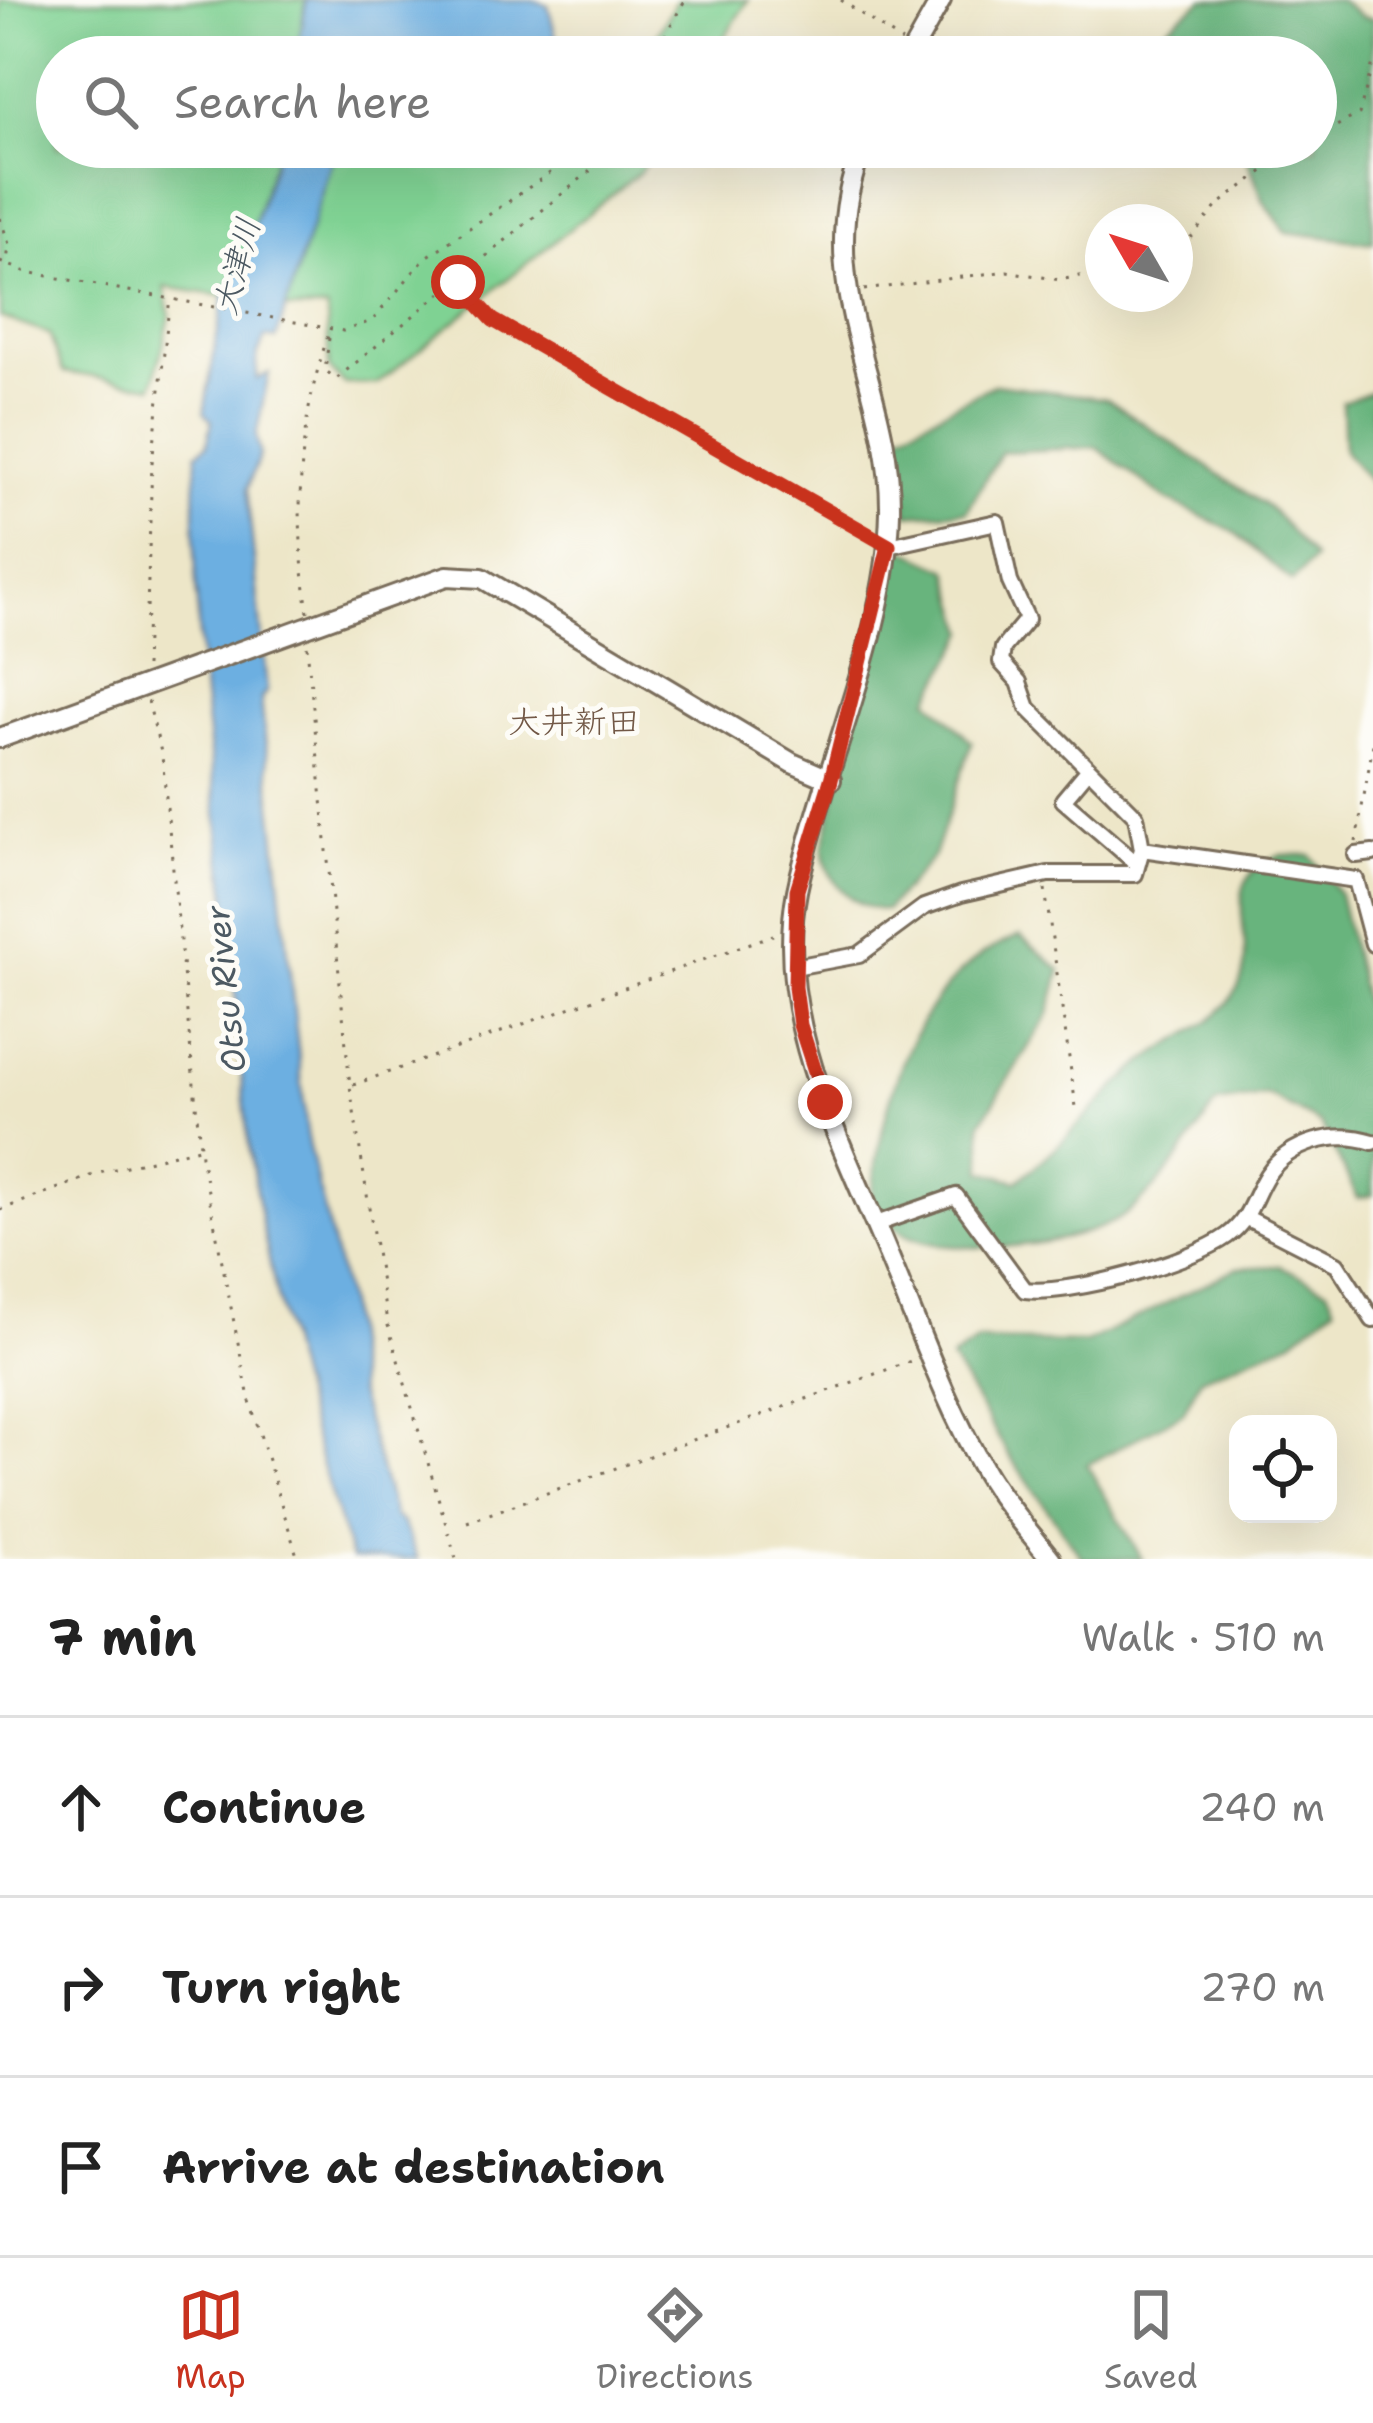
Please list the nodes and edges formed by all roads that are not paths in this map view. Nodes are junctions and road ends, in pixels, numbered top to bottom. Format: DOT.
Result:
graph roads {
  1 [pos="941,0"];
  2 [pos="921,36"];
  3 [pos="857,168"];
  4 [pos="889,546"];
  5 [pos="0,738"];
  6 [pos="1089,769"];
  7 [pos="831,780"];
  8 [pos="1373,853"];
  9 [pos="1356,855"];
  10 [pos="1139,857"];
  11 [pos="1373,944"];
  12 [pos="794,968"];
  13 [pos="1373,1142"];
  14 [pos="1247,1218"];
  15 [pos="876,1224"];
  16 [pos="1373,1320"];
  17 [pos="1051,1559"];
  1 -- 2 [label="street"];
  3 -- 4 [label="street"];
  4 -- 6 [label="street"];
  4 -- 7 [label="street"];
  5 -- 7 [label="street"];
  6 -- 10 [label="street"];
  6 -- 10 [label="street"];
  7 -- 12 [label="street"];
  8 -- 9 [label="street"];
  10 -- 11 [label="street"];
  10 -- 12 [label="street"];
  12 -- 15 [label="street"];
  13 -- 14 [label="street"];
  14 -- 15 [label="street"];
  14 -- 16 [label="street"];
  15 -- 17 [label="street"];
}
